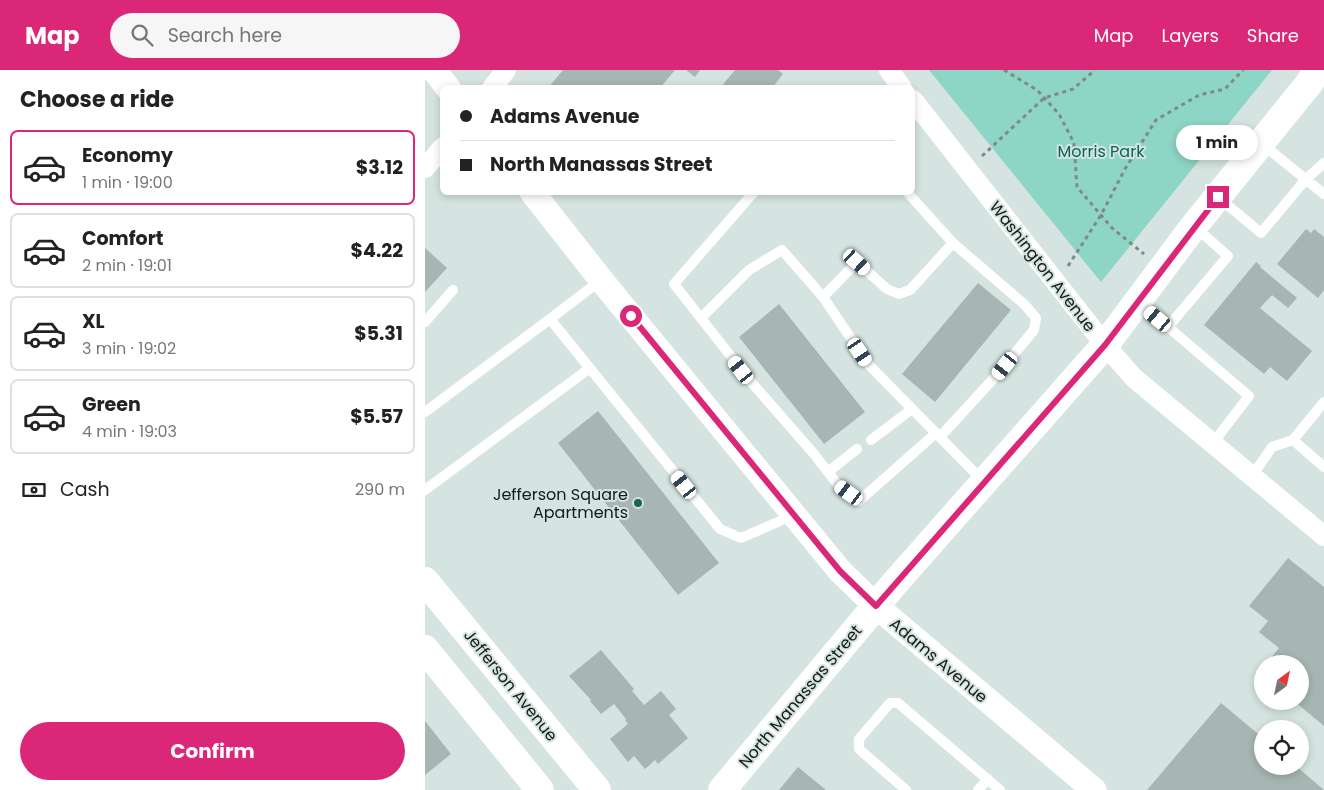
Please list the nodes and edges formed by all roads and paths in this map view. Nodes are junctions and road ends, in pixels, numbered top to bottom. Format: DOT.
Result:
graph roads {
  1 [pos="434,70"];
  2 [pos="506,70"];
  3 [pos="889,70"];
  4 [pos="1004,70"];
  5 [pos="1095,70"];
  6 [pos="1243,70"];
  7 [pos="1315,70"];
  8 [pos="446,85"];
  9 [pos="494,85"];
  10 [pos="900,85"];
  11 [pos="1044,98"];
  12 [pos="915,103"];
  13 [pos="1261,143"];
  14 [pos="440,150"];
  15 [pos="1324,163"];
  16 [pos="425,168"];
  17 [pos="967,170"];
  18 [pos="1306,179"];
  19 [pos="1324,194"];
  20 [pos="534,195"];
  21 [pos="751,195"];
  22 [pos="910,195"];
  23 [pos="1218,197"];
  24 [pos="1101,215"];
  25 [pos="1194,226"];
  26 [pos="953,244"];
  27 [pos="1162,269"];
  28 [pos="601,280"];
  29 [pos="1056,283"];
  30 [pos="453,290"];
  31 [pos="823,297"];
  32 [pos="1137,302"];
  33 [pos="701,318"];
  34 [pos="550,319"];
  35 [pos="425,322"];
  36 [pos="1168,328"];
  37 [pos="1105,345"];
  38 [pos="590,368"];
  39 [pos="1324,402"];
  40 [pos="912,409"];
  41 [pos="425,412"];
  42 [pos="938,435"];
  43 [pos="871,440"];
  44 [pos="1293,440"];
  45 [pos="1213,443"];
  46 [pos="857,449"];
  47 [pos="1324,467"];
  48 [pos="828,472"];
  49 [pos="1252,476"];
  50 [pos="985,482"];
  51 [pos="425,490"];
  52 [pos="794,515"];
  53 [pos="1324,536"];
  54 [pos="425,581"];
  55 [pos="876,606"];
  56 [pos="425,649"];
  57 [pos="988,779"];
  58 [pos="540,790"];
  59 [pos="597,790"];
  60 [pos="721,790"];
  61 [pos="906,790"];
  62 [pos="978,790"];
  63 [pos="1001,790"];
  64 [pos="1094,790"];
  1 -- 8 [label="street"];
  2 -- 9 [label="street"];
  3 -- 10 [label="street"];
  4 -- 11 [label="path"];
  5 -- 11 [label="path"];
  6 -- 24 [label="path"];
  7 -- 13 [label="main road, North Manassas Street"];
  11 -- 17 [label="path"];
  11 -- 24 [label="path"];
  12 -- 17 [label="street, Washington Avenue"];
  13 -- 18 [label="lane"];
  13 -- 23 [label="main road, North Manassas Street"];
  14 -- 16 [label="street"];
  15 -- 18 [label="lane"];
  17 -- 29 [label="street, Washington Avenue"];
  18 -- 19 [label="lane"];
  18 -- 23 [label="lane"];
  20 -- 28 [label="street, Adams Avenue"];
  21 -- 33 [label="lane"];
  22 -- 26 [label="lane"];
  23 -- 25 [label="main road, North Manassas Street"];
  24 -- 27 [label="path"];
  24 -- 29 [label="path"];
  25 -- 27 [label="main road, North Manassas Street"];
  25 -- 36 [label="lane"];
  26 -- 31 [label="lane"];
  26 -- 42 [label="lane"];
  27 -- 32 [label="main road, North Manassas Street"];
  28 -- 34 [label="lane"];
  28 -- 52 [label="street, Adams Avenue"];
  29 -- 37 [label="street, Washington Avenue"];
  30 -- 35 [label="lane"];
  31 -- 33 [label="lane"];
  31 -- 40 [label="lane"];
  32 -- 36 [label="lane"];
  32 -- 37 [label="main road, North Manassas Street"];
  33 -- 48 [label="lane"];
  34 -- 38 [label="lane"];
  34 -- 41 [label="lane"];
  36 -- 45 [label="lane"];
  37 -- 45 [label="street, Washington Avenue"];
  37 -- 50 [label="main road, North Manassas Street"];
  38 -- 51 [label="lane"];
  38 -- 52 [label="lane"];
  39 -- 44 [label="lane"];
  40 -- 42 [label="lane"];
  40 -- 43 [label="lane"];
  42 -- 48 [label="lane"];
  42 -- 50 [label="lane"];
  44 -- 47 [label="lane"];
  44 -- 49 [label="lane"];
  45 -- 49 [label="street, Washington Avenue"];
  46 -- 48 [label="lane"];
  49 -- 53 [label="street, Washington Avenue"];
  50 -- 55 [label="main road, North Manassas Street"];
  52 -- 55 [label="street, Adams Avenue"];
  54 -- 59 [label="main road, Jefferson Avenue"];
  55 -- 60 [label="main road, North Manassas Street"];
  55 -- 64 [label="street, Adams Avenue"];
  56 -- 58 [label="main road"];
  57 -- 61 [label="lane"];
  57 -- 62 [label="lane"];
  57 -- 63 [label="lane"];
}
